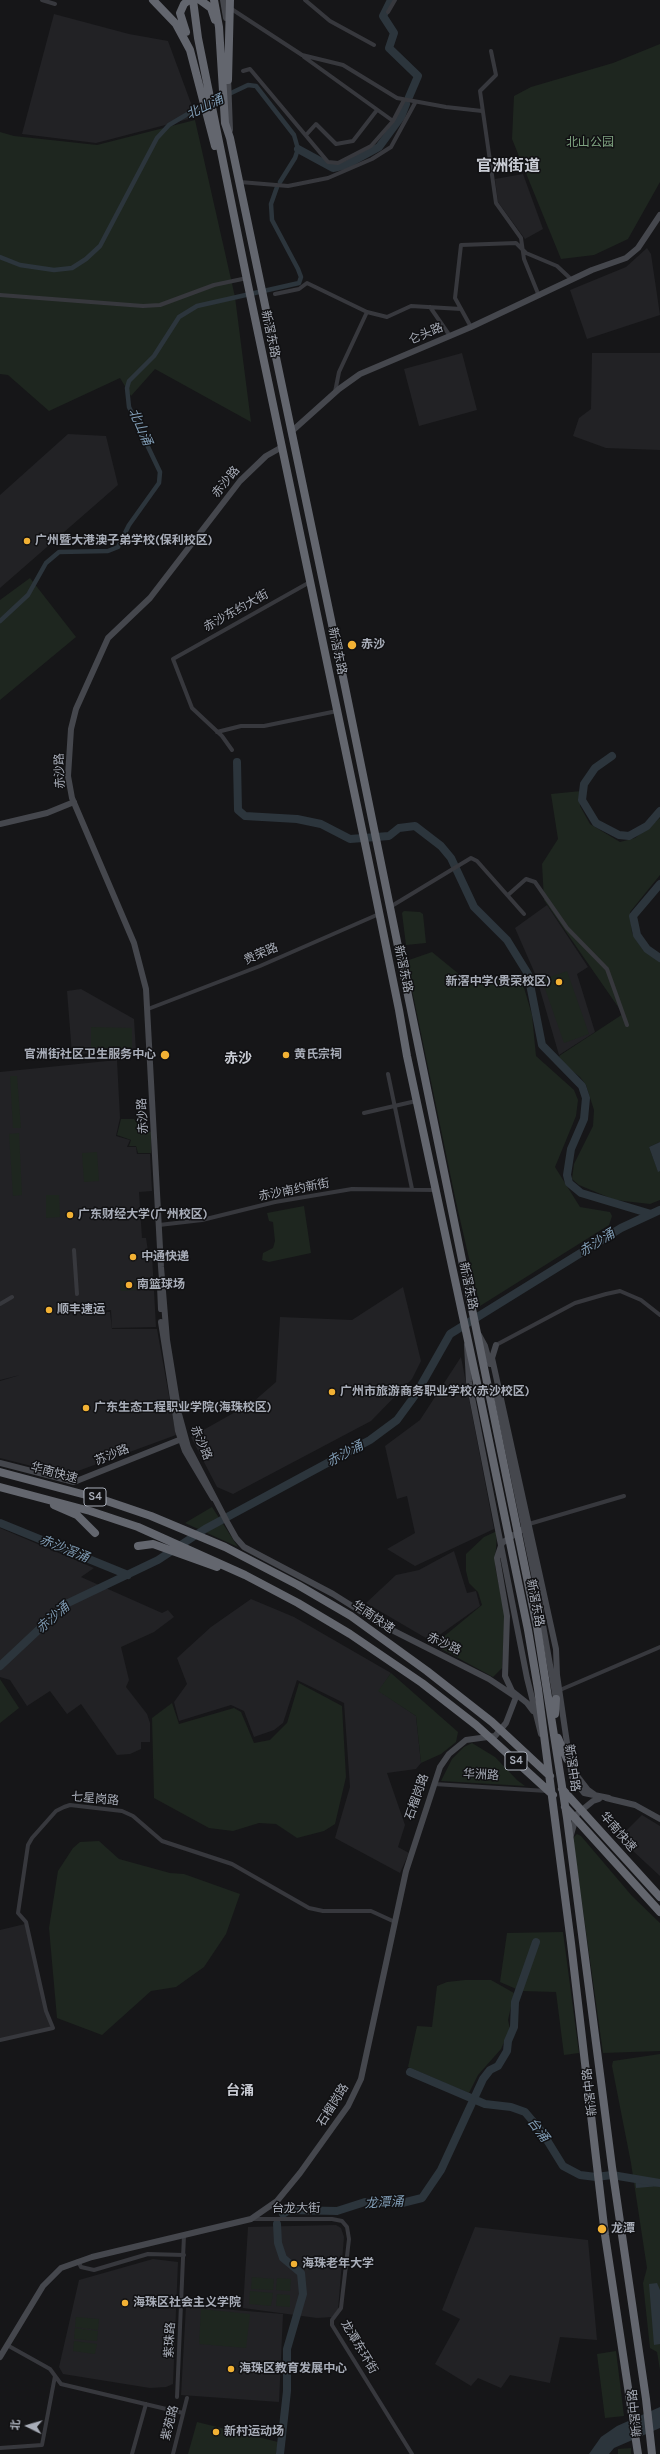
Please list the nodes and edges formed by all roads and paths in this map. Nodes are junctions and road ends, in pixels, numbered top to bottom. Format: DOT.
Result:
graph roads {
  1 [pos="42,0"];
  2 [pos="152,0"];
  3 [pos="189,0"];
  4 [pos="193,0"];
  5 [pos="200,0"];
  6 [pos="214,0"];
  7 [pos="223,0"];
  8 [pos="305,0"];
  9 [pos="395,0"];
  10 [pos="55,4"];
  11 [pos="230,4"];
  12 [pos="388,12"];
  13 [pos="220,38"];
  14 [pos="374,45"];
  15 [pos="190,50"];
  16 [pos="491,51"];
  17 [pos="302,55"];
  18 [pos="243,71"];
  19 [pos="225,82"];
  20 [pos="404,100"];
  21 [pos="415,103"];
  22 [pos="377,110"];
  23 [pos="482,111"];
  24 [pos="393,121"];
  25 [pos="306,135"];
  26 [pos="239,182"];
  27 [pos="230,196"];
  28 [pos="660,215"];
  29 [pos="660,221"];
  30 [pos="524,250"];
  31 [pos="582,276"];
  32 [pos="573,280"];
  33 [pos="247,282"];
  34 [pos="275,294"];
  35 [pos="0,295"];
  36 [pos="540,296"];
  37 [pos="430,307"];
  38 [pos="461,309"];
  39 [pos="367,312"];
  40 [pos="472,327"];
  41 [pos="450,336"];
  42 [pos="335,392"];
  43 [pos="292,432"];
  44 [pos="282,447"];
  45 [pos="310,582"];
  46 [pos="337,711"];
  47 [pos="217,732"];
  48 [pos="232,750"];
  49 [pos="74,802"];
  50 [pos="0,824"];
  51 [pos="508,896"];
  52 [pos="390,907"];
  53 [pos="379,914"];
  54 [pos="524,914"];
  55 [pos="148,1009"];
  56 [pos="627,1025"];
  57 [pos="388,1074"];
  58 [pos="416,1101"];
  59 [pos="394,1106"];
  60 [pos="364,1113"];
  61 [pos="412,1188"];
  62 [pos="434,1190"];
  63 [pos="159,1225"];
  64 [pos="74,1250"];
  65 [pos="77,1294"];
  66 [pos="12,1297"];
  67 [pos="0,1304"];
  68 [pos="660,1315"];
  69 [pos="477,1332"];
  70 [pos="467,1339"];
  71 [pos="496,1345"];
  72 [pos="485,1346"];
  73 [pos="182,1438"];
  74 [pos="494,1442"];
  75 [pos="0,1464"];
  76 [pos="0,1472"];
  77 [pos="0,1487"];
  78 [pos="18,1492"];
  79 [pos="624,1496"];
  80 [pos="521,1516"];
  81 [pos="498,1524"];
  82 [pos="526,1526"];
  83 [pos="95,1533"];
  84 [pos="502,1543"];
  85 [pos="138,1546"];
  86 [pos="529,1550"];
  87 [pos="188,1553"];
  88 [pos="505,1561"];
  89 [pos="660,1647"];
  90 [pos="505,1671"];
  91 [pos="528,1678"];
  92 [pos="489,1679"];
  93 [pos="560,1690"];
  94 [pos="516,1697"];
  95 [pos="556,1699"];
  96 [pos="536,1716"];
  97 [pos="554,1728"];
  98 [pos="547,1756"];
  99 [pos="569,1763"];
  100 [pos="433,1784"];
  101 [pos="551,1791"];
  102 [pos="609,1798"];
  103 [pos="660,1819"];
  104 [pos="571,1852"];
  105 [pos="660,1898"];
  106 [pos="660,1912"];
  107 [pos="394,1922"];
  108 [pos="0,2040"];
  109 [pos="251,2219"];
  110 [pos="342,2221"];
  111 [pos="184,2235"];
  112 [pos="184,2255"];
  113 [pos="78,2261"];
  114 [pos="7,2346"];
  115 [pos="0,2358"];
  116 [pos="55,2376"];
  117 [pos="177,2397"];
  118 [pos="187,2398"];
  119 [pos="146,2404"];
  120 [pos="183,2413"];
  121 [pos="0,2448"];
  122 [pos="132,2454"];
  123 [pos="173,2454"];
  124 [pos="412,2454"];
  125 [pos="638,2454"];
  126 [pos="652,2454"];
  1 -- 10 [label="street"];
  2 -- 15 [label="highway"];
  3 -- 15 [label="highway"];
  4 -- 27 [label="highway, 新滘东路"];
  5 -- 13 [label="highway"];
  6 -- 13 [label="highway"];
  7 -- 19 [label="main road"];
  8 -- 14 [label="street"];
  9 -- 12 [label="street"];
  11 -- 17 [label="street"];
  11 -- 19 [label="highway"];
  13 -- 19 [label="highway"];
  15 -- 27 [label="highway"];
  16 -- 23 [label="street"];
  17 -- 20 [label="street"];
  17 -- 22 [label="street"];
  18 -- 25 [label="street"];
  19 -- 26 [label="highway, 新滘东路"];
  20 -- 21 [label="street"];
  20 -- 24 [label="street"];
  21 -- 23 [label="street"];
  21 -- 26 [label="street"];
  22 -- 24 [label="street"];
  22 -- 25 [label="street"];
  23 -- 30 [label="street"];
  24 -- 25 [label="street"];
  26 -- 43 [label="highway, 新滘东路"];
  27 -- 33 [label="highway, 新滘东路"];
  28 -- 31 [label="main road, 仑头路"];
  29 -- 31 [label="main road, 仑头路"];
  30 -- 32 [label="street"];
  30 -- 36 [label="street"];
  30 -- 38 [label="street"];
  31 -- 32 [label="main road, 仑头路"];
  32 -- 36 [label="main road, 仑头路"];
  33 -- 35 [label="street"];
  33 -- 44 [label="highway, 新滘东路"];
  34 -- 39 [label="street"];
  36 -- 40 [label="main road, 仑头路"];
  37 -- 38 [label="street"];
  37 -- 39 [label="street"];
  37 -- 41 [label="street"];
  38 -- 40 [label="street"];
  39 -- 42 [label="street"];
  40 -- 41 [label="main road, 仑头路"];
  41 -- 42 [label="main road, 仑头路"];
  42 -- 43 [label="main road, 仑头路"];
  43 -- 52 [label="highway, 新滘东路"];
  44 -- 45 [label="highway, 新滘东路"];
  44 -- 49 [label="main road, 赤沙路"];
  45 -- 46 [label="highway, 新滘东路"];
  45 -- 47 [label="street, 赤沙东约大街"];
  46 -- 47 [label="street"];
  46 -- 53 [label="highway, 新滘东路"];
  47 -- 48 [label="street"];
  49 -- 50 [label="main road"];
  49 -- 55 [label="main road, 赤沙路"];
  51 -- 52 [label="street"];
  51 -- 54 [label="street"];
  51 -- 56 [label="street"];
  52 -- 69 [label="highway, 新滘东路"];
  53 -- 55 [label="street, 贵荣路"];
  53 -- 58 [label="highway, 新滘东路"];
  55 -- 63 [label="main road, 赤沙路"];
  57 -- 59 [label="street"];
  58 -- 59 [label="street"];
  58 -- 62 [label="highway, 新滘东路"];
  59 -- 60 [label="street"];
  59 -- 61 [label="street"];
  61 -- 62 [label="street, 赤沙南约新街"];
  61 -- 63 [label="street, 赤沙南约新街"];
  62 -- 70 [label="highway, 新滘东路"];
  63 -- 73 [label="main road, 赤沙路"];
  64 -- 65 [label="street"];
  66 -- 67 [label="street"];
  68 -- 71 [label="street"];
  69 -- 72 [label="main road"];
  69 -- 74 [label="highway, 新滘东路"];
  70 -- 74 [label="highway, 新滘东路"];
  70 -- 81 [label="main road"];
  71 -- 72 [label="main road"];
  71 -- 82 [label="main road"];
  72 -- 80 [label="main road"];
  73 -- 75 [label="main road, 苏沙路"];
  73 -- 92 [label="main road, 赤沙路"];
  74 -- 97 [label="highway, 新滘东路"];
  74 -- 98 [label="highway, 新滘东路"];
  76 -- 105 [label="highway, 华南快速 / S4"];
  77 -- 78 [label="highway, 华南快速 / S4"];
  78 -- 83 [label="highway"];
  78 -- 87 [label="highway, 华南快速 / S4"];
  79 -- 82 [label="street"];
  80 -- 81 [label="main road"];
  80 -- 82 [label="main road"];
  81 -- 84 [label="main road"];
  82 -- 84 [label="main road"];
  82 -- 86 [label="main road"];
  82 -- 93 [label="main road"];
  84 -- 88 [label="main road"];
  84 -- 90 [label="main road"];
  85 -- 87 [label="highway"];
  86 -- 88 [label="main road"];
  86 -- 95 [label="main road"];
  87 -- 106 [label="highway, 华南快速 / S4"];
  88 -- 91 [label="main road"];
  89 -- 93 [label="street"];
  90 -- 92 [label="main road"];
  90 -- 94 [label="main road"];
  91 -- 94 [label="main road, 石榴岗路"];
  91 -- 96 [label="main road"];
  92 -- 94 [label="main road, 赤沙路"];
  93 -- 99 [label="main road"];
  94 -- 96 [label="main road, 赤沙路"];
  94 -- 100 [label="main road, 石榴岗路"];
  95 -- 97 [label="highway"];
  96 -- 98 [label="main road"];
  97 -- 99 [label="highway"];
  97 -- 104 [label="highway, 新滘中路"];
  98 -- 101 [label="highway, 新滘东路"];
  99 -- 102 [label="main road"];
  100 -- 101 [label="street, 华洲路"];
  100 -- 107 [label="main road, 石榴岗路"];
  101 -- 125 [label="highway, 新滘中路"];
  102 -- 103 [label="main road"];
  102 -- 104 [label="main road"];
  104 -- 126 [label="highway, 新滘中路"];
  107 -- 108 [label="street, 七星岗路"];
  107 -- 109 [label="main road, 石榴岗路"];
  109 -- 110 [label="street, 台龙大街"];
  109 -- 111 [label="main road, 石榴岗路"];
  110 -- 124 [label="street, 龙潭东环街"];
  111 -- 112 [label="street, 紫珠路"];
  111 -- 113 [label="main road, 石榴岗路"];
  112 -- 113 [label="street"];
  112 -- 117 [label="street, 紫珠路"];
  113 -- 114 [label="main road, 石榴岗路"];
  114 -- 115 [label="main road, 石榴岗路"];
  114 -- 116 [label="street"];
  116 -- 119 [label="street"];
  116 -- 121 [label="street"];
  118 -- 120 [label="street, 紫苑路"];
  119 -- 120 [label="street"];
  119 -- 122 [label="street"];
  120 -- 123 [label="street, 紫苑路"];
}
